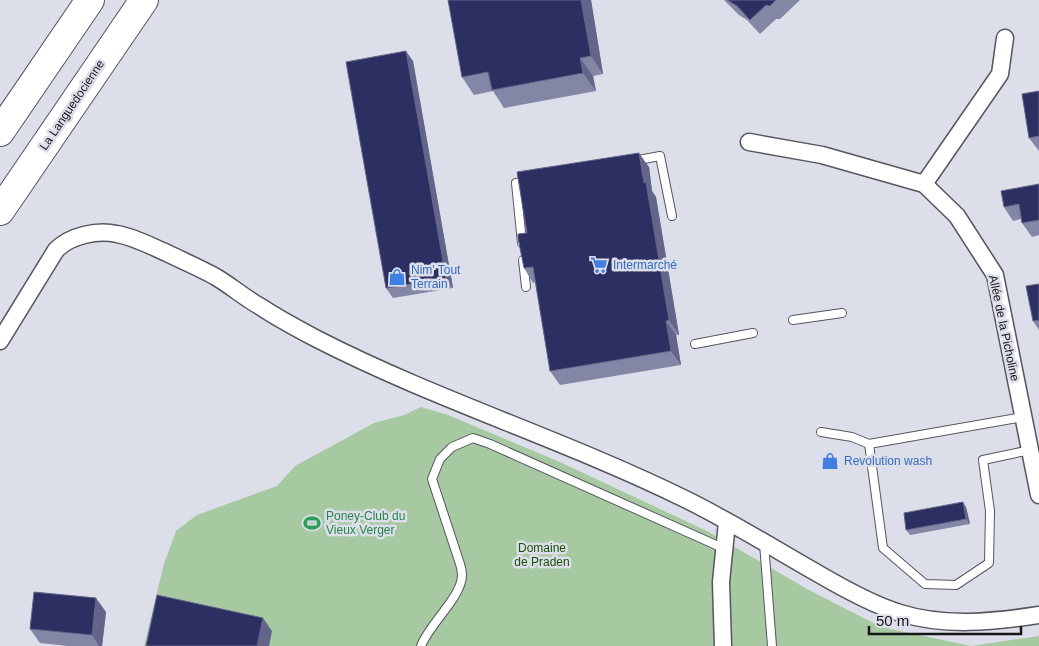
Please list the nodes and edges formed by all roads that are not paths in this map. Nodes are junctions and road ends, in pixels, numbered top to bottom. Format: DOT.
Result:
graph roads {
  1 [pos="90,0"];
  2 [pos="144,0"];
  3 [pos="1004,38"];
  4 [pos="0,132"];
  5 [pos="749,142"];
  6 [pos="621,163"];
  7 [pos="535,179"];
  8 [pos="924,184"];
  9 [pos="0,211"];
  10 [pos="672,216"];
  11 [pos="526,287"];
  12 [pos="842,313"];
  13 [pos="793,320"];
  14 [pos="753,333"];
  15 [pos="0,340"];
  16 [pos="695,344"];
  17 [pos="1023,417"];
  18 [pos="821,432"];
  19 [pos="869,444"];
  20 [pos="1030,450"];
  21 [pos="1039,495"];
  22 [pos="727,522"];
  23 [pos="764,543"];
  24 [pos="725,549"];
  25 [pos="1039,615"];
  26 [pos="421,646"];
  27 [pos="723,646"];
  28 [pos="772,646"];
  1 -- 4 [label="highway"];
  2 -- 9 [label="highway, La Languedocienne"];
  3 -- 8 [label="street"];
  5 -- 8 [label="street, Allée de la Picholine"];
  6 -- 10 [label="lane"];
  7 -- 11 [label="lane"];
  8 -- 17 [label="street, Allée de la Picholine"];
  12 -- 13 [label="lane"];
  14 -- 16 [label="lane"];
  15 -- 22 [label="street"];
  17 -- 19 [label="lane"];
  17 -- 20 [label="street, Allée de la Picholine"];
  18 -- 19 [label="lane"];
  19 -- 20 [label="lane"];
  20 -- 21 [label="street, Allée de la Picholine"];
  22 -- 23 [label="street"];
  22 -- 24 [label="street"];
  23 -- 25 [label="street"];
  23 -- 28 [label="lane"];
  24 -- 26 [label="lane"];
  24 -- 27 [label="street"];
}
